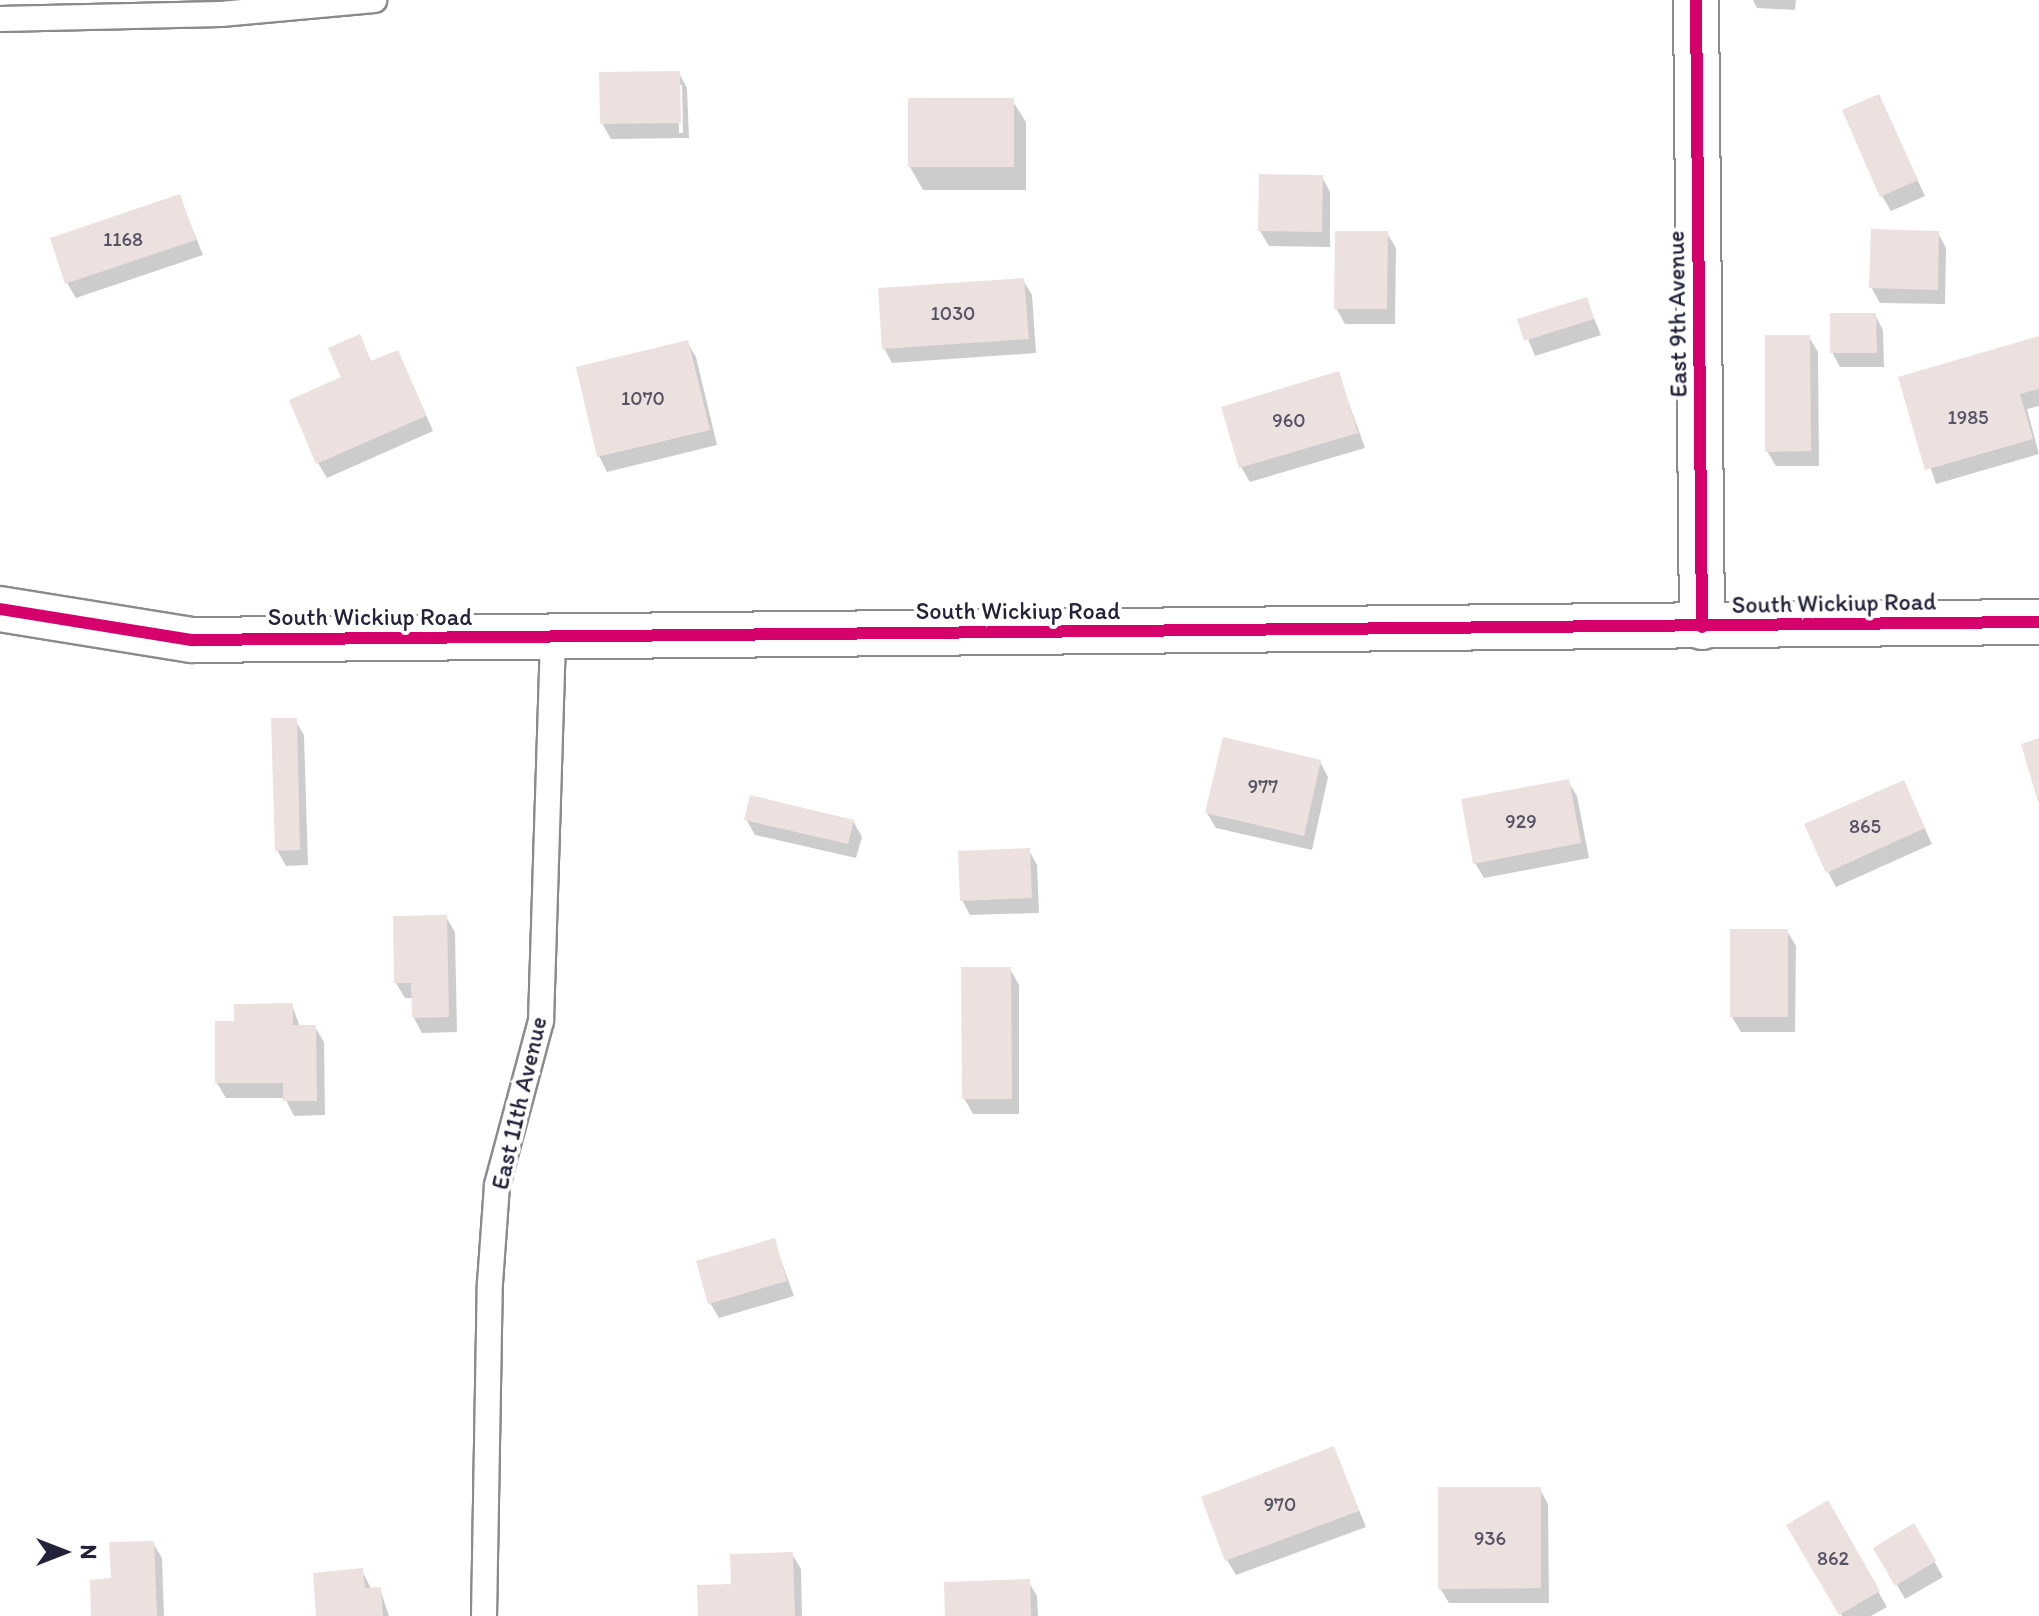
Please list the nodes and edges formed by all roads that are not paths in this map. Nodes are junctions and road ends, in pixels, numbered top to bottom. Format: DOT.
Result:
graph roads {
  1 [pos="374,0"];
  2 [pos="1696,0"];
  3 [pos="0,19"];
  4 [pos="0,609"];
  5 [pos="2039,622"];
  6 [pos="1702,627"];
  7 [pos="553,638"];
  8 [pos="484,1616"];
  1 -- 3 [label="lane"];
  2 -- 6 [label="street, East 9th Avenue"];
  4 -- 7 [label="street, South Wickiup Road"];
  5 -- 6 [label="street, South Wickiup Road"];
  6 -- 7 [label="street, South Wickiup Road"];
  7 -- 8 [label="lane, East 11th Avenue"];
}
